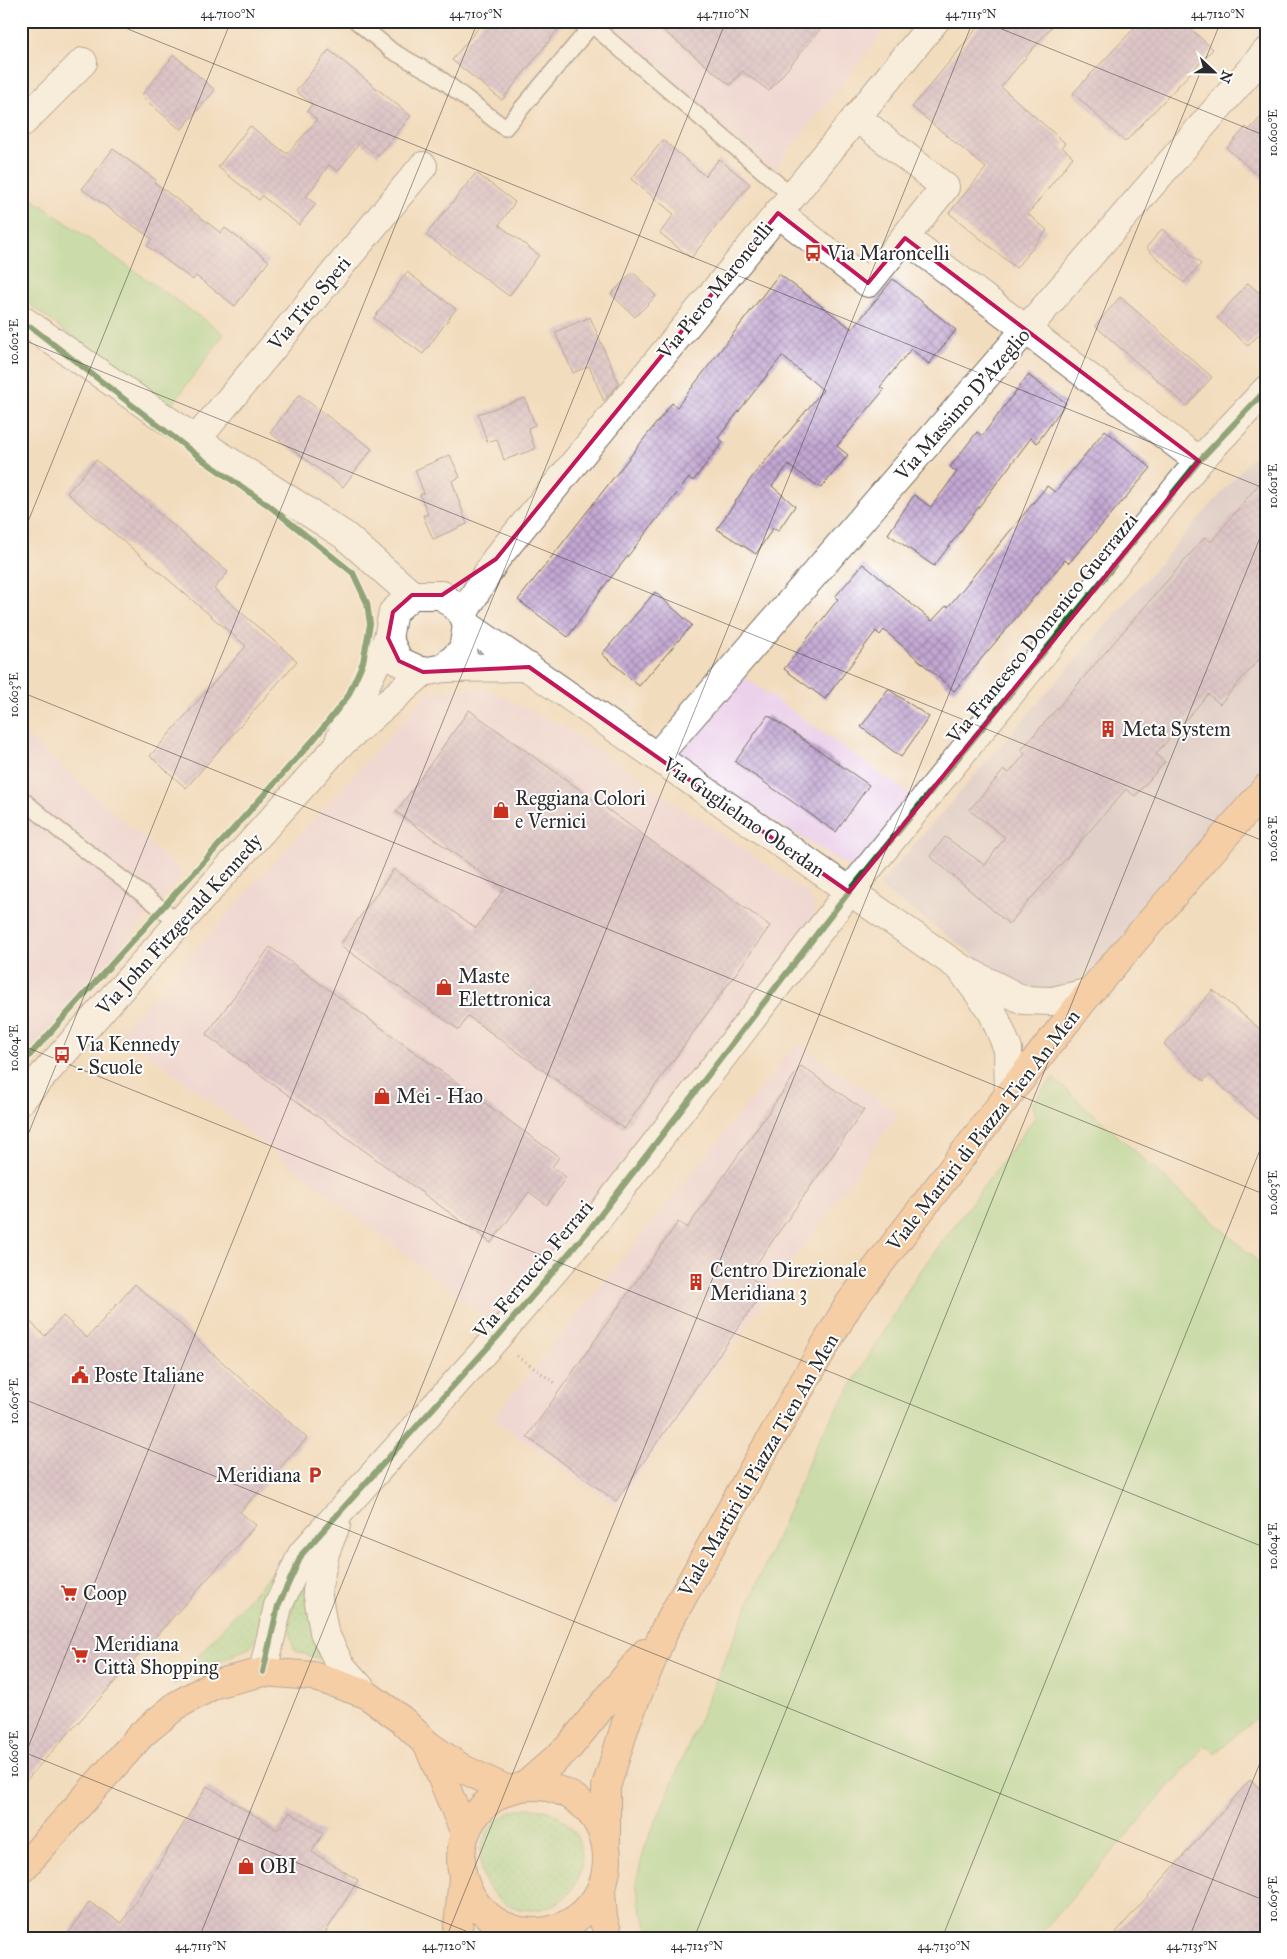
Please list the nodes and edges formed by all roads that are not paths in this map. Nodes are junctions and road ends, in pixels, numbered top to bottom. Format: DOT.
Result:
graph roads {
  1 [pos="356,21"];
  2 [pos="935,21"];
  3 [pos="589,23"];
  4 [pos="1266,52"];
  5 [pos="83,62"];
  6 [pos="856,117"];
  7 [pos="21,124"];
  8 [pos="423,166"];
  9 [pos="785,205"];
  10 [pos="905,238"];
  11 [pos="21,319"];
  12 [pos="1026,330"];
  13 [pos="1266,390"];
  14 [pos="196,440"];
  15 [pos="1199,461"];
  16 [pos="496,559"];
  17 [pos="442,595"];
  18 [pos="397,615"];
  19 [pos="465,619"];
  20 [pos="529,667"];
  21 [pos="434,670"];
  22 [pos="337,746"];
  23 [pos="658,756"];
  24 [pos="1266,788"];
  25 [pos="21,798"];
  26 [pos="849,892"];
  27 [pos="180,923"];
  28 [pos="959,967"];
  29 [pos="1090,992"];
  30 [pos="1009,1094"];
  31 [pos="21,1100"];
  32 [pos="341,1513"];
  33 [pos="665,1629"];
  34 [pos="263,1672"];
  35 [pos="366,1694"];
  36 [pos="428,1745"];
  37 [pos="517,1788"];
  38 [pos="465,1833"];
  39 [pos="606,1841"];
  40 [pos="21,1870"];
  41 [pos="463,1878"];
  42 [pos="601,1891"];
  43 [pos="535,1935"];
  44 [pos="457,1938"];
  45 [pos="609,1938"];
  1 -- 3 [label="lane"];
  2 -- 6 [label="street, Via Piero Maroncelli"];
  3 -- 9 [label="lane"];
  4 -- 12 [label="street, Via Massimo D'Azeglio"];
  5 -- 7 [label="street"];
  6 -- 9 [label="street, Via Piero Maroncelli"];
  6 -- 10 [label="street"];
  8 -- 14 [label="street, Via Tito Speri"];
  9 -- 10 [label="street"];
  9 -- 16 [label="street, Via Piero Maroncelli"];
  10 -- 12 [label="street"];
  11 -- 14 [label="street"];
  12 -- 15 [label="street"];
  12 -- 23 [label="street, Via Massimo D'Azeglio"];
  13 -- 15 [label="street, Via Francesco Domenico Guerrazzi"];
  14 -- 18 [label="street"];
  15 -- 26 [label="street, Via Francesco Domenico Guerrazzi"];
  16 -- 17 [label="street, Via Piero Maroncelli"];
  16 -- 19 [label="street, Via Piero Maroncelli"];
  17 -- 18 [label="street"];
  17 -- 19 [label="street, Via Guglielmo Oberdan"];
  18 -- 21 [label="street"];
  18 -- 22 [label="street, Via John Fitzgerald Kennedy"];
  19 -- 20 [label="street, Via Guglielmo Oberdan"];
  19 -- 21 [label="street"];
  20 -- 21 [label="street"];
  20 -- 23 [label="street, Via Guglielmo Oberdan"];
  21 -- 22 [label="street, Via John Fitzgerald Kennedy"];
  22 -- 27 [label="street, Via John Fitzgerald Kennedy"];
  23 -- 26 [label="street, Via Guglielmo Oberdan"];
  24 -- 29 [label="main road, Viale Martiri di Piazza Tien An Men"];
  25 -- 27 [label="lane"];
  26 -- 28 [label="street, Via Guglielmo Oberdan"];
  26 -- 32 [label="street, Via Ferruccio Ferrari"];
  27 -- 31 [label="street, Via John Fitzgerald Kennedy"];
  28 -- 29 [label="street, Via Guglielmo Oberdan"];
  28 -- 30 [label="street, Via Guglielmo Oberdan"];
  29 -- 30 [label="main road, Viale Martiri di Piazza Tien An Men"];
  30 -- 33 [label="main road, Viale Martiri di Piazza Tien An Men"];
  32 -- 34 [label="street, Via Ferruccio Ferrari"];
  32 -- 35 [label="street, Via Ferruccio Ferrari"];
  33 -- 37 [label="main road, Viale Martiri di Piazza Tien An Men"];
  33 -- 39 [label="main road, Viale Martiri di Piazza Tien An Men"];
  34 -- 35 [label="main road"];
  34 -- 40 [label="main road"];
  35 -- 36 [label="main road"];
  36 -- 37 [label="main road"];
  36 -- 38 [label="main road"];
  37 -- 38 [label="main road, Viale Martiri di Piazza Tien An Men"];
  37 -- 39 [label="main road, Viale Martiri di Piazza Tien An Men"];
  38 -- 41 [label="main road, Viale Martiri di Piazza Tien An Men"];
  39 -- 42 [label="main road, Viale Martiri di Piazza Tien An Men"];
  41 -- 43 [label="main road, Viale Martiri di Piazza Tien An Men"];
  41 -- 44 [label="main road, Viale Martiri di Piazza Tien An Men"];
  42 -- 43 [label="main road, Viale Martiri di Piazza Tien An Men"];
  42 -- 45 [label="main road"];
}
